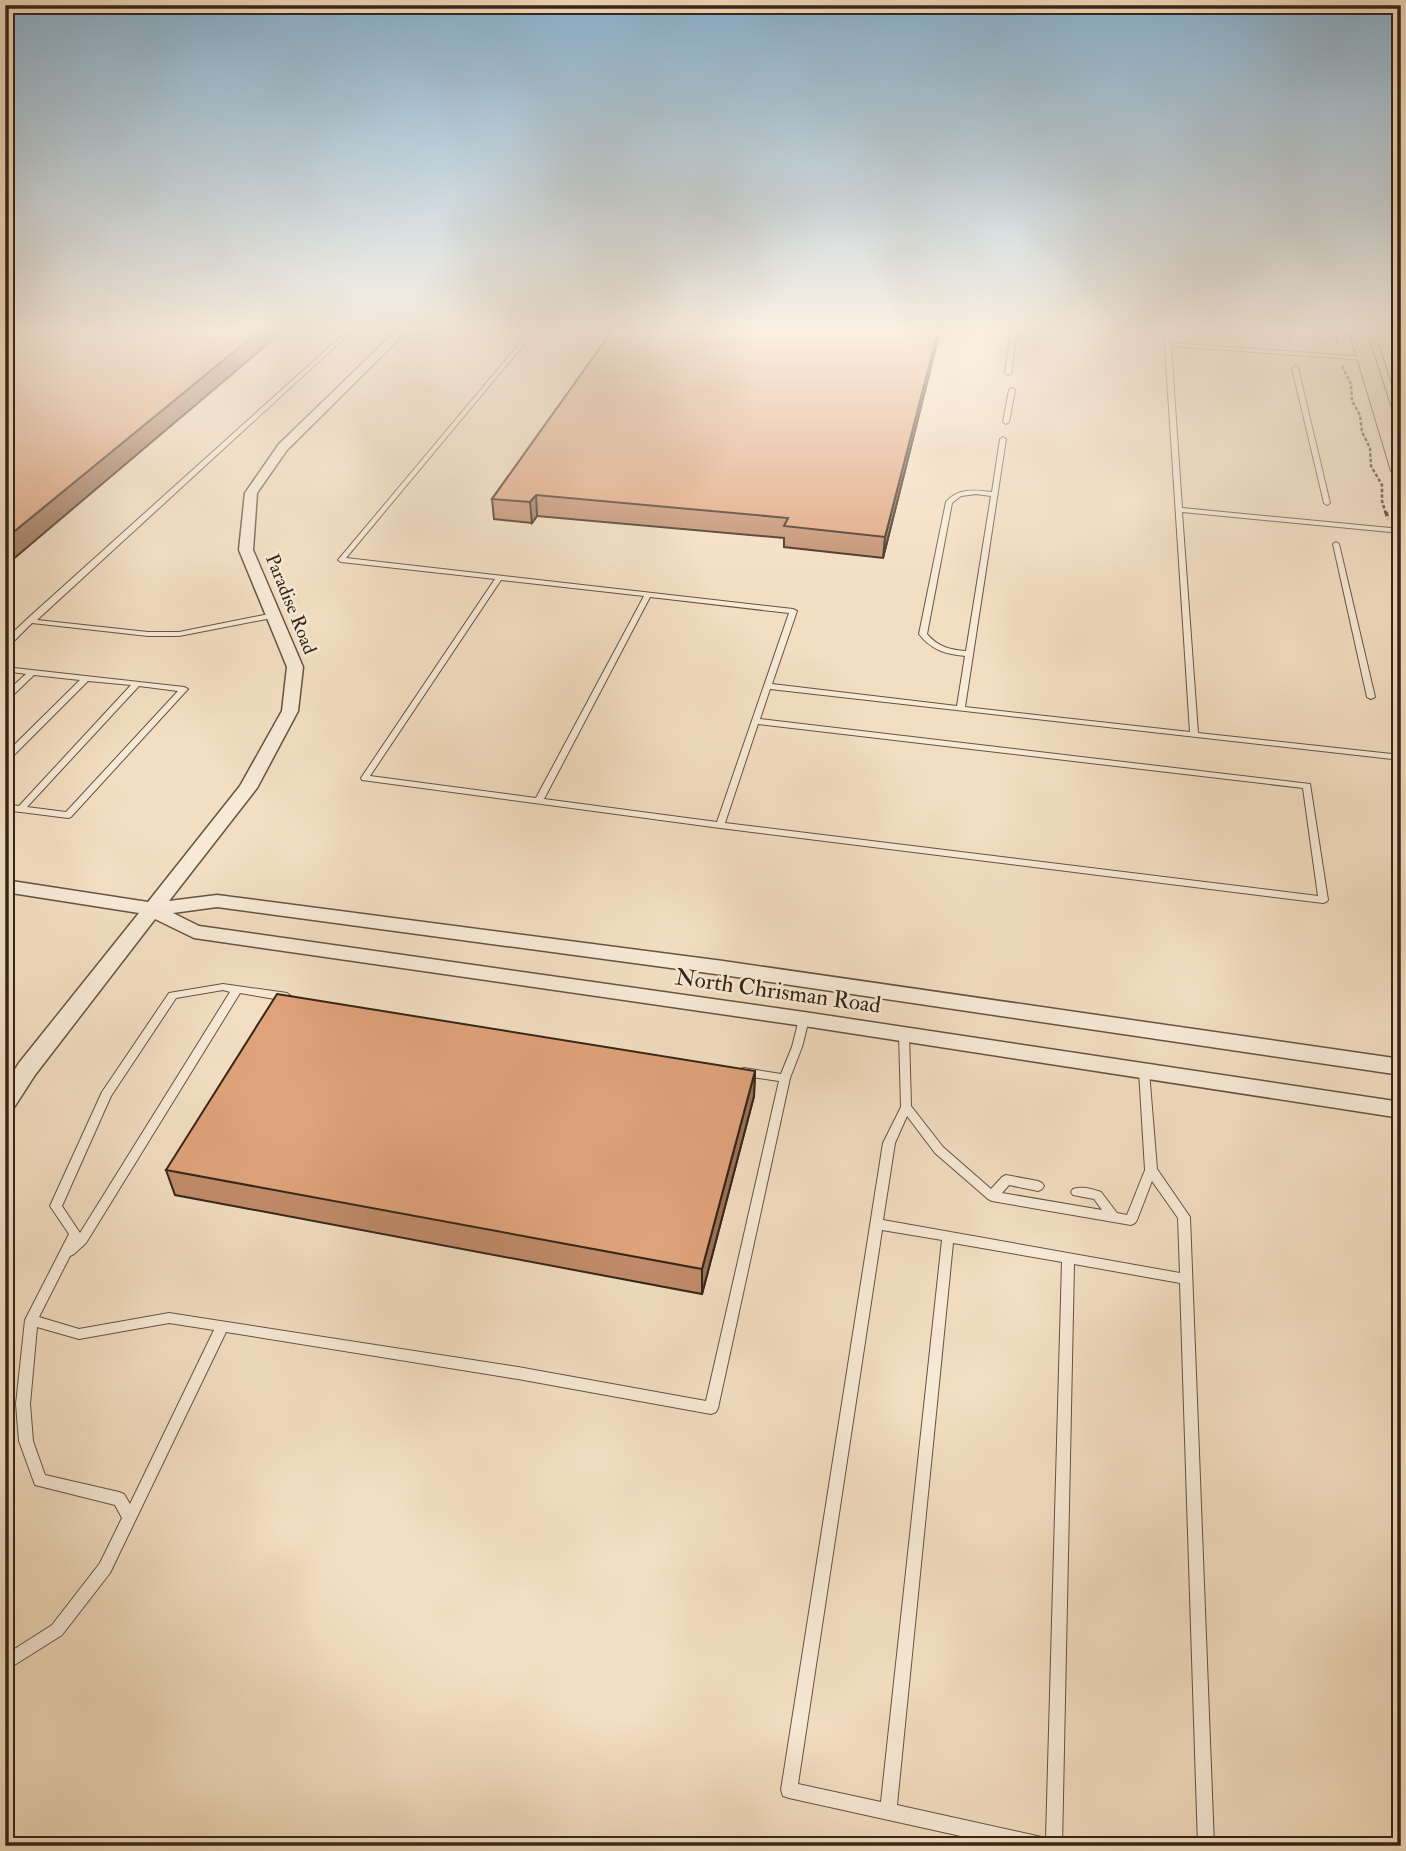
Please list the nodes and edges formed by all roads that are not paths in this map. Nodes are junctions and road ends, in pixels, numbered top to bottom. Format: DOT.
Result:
graph roads {
  1 [pos="255,417"];
  2 [pos="313,417"];
  3 [pos="461,417"];
  4 [pos="1007,417"];
  5 [pos="1174,417"];
  6 [pos="1307,417"];
  7 [pos="1384,417"];
  8 [pos="1006,422"];
  9 [pos="1003,439"];
  10 [pos="1401,471"];
  11 [pos="995,494"];
  12 [pos="1327,503"];
  13 [pos="1180,510"];
  14 [pos="1401,531"];
  15 [pos="1336,544"];
  16 [pos="499,578"];
  17 [pos="648,594"];
  18 [pos="274,615"];
  19 [pos="30,621"];
  20 [pos="10,639"];
  21 [pos="970,654"];
  22 [pos="5,669"];
  23 [pos="32,672"];
  24 [pos="86,678"];
  25 [pos="137,684"];
  26 [pos="767,685"];
  27 [pos="1371,697"];
  28 [pos="5,698"];
  29 [pos="961,709"];
  30 [pos="756,720"];
  31 [pos="1194,735"];
  32 [pos="1401,758"];
  33 [pos="5,759"];
  34 [pos="539,801"];
  35 [pos="5,807"];
  36 [pos="21,809"];
  37 [pos="720,825"];
  38 [pos="5,887"];
  39 [pos="152,909"];
  40 [pos="237,989"];
  41 [pos="305,1000"];
  42 [pos="804,1019"];
  43 [pos="904,1034"];
  44 [pos="1401,1066"];
  45 [pos="730,1069"];
  46 [pos="1144,1071"];
  47 [pos="785,1078"];
  48 [pos="5,1103"];
  49 [pos="906,1107"];
  50 [pos="1401,1110"];
  51 [pos="1152,1170"];
  52 [pos="1038,1186"];
  53 [pos="1077,1192"];
  54 [pos="992,1196"];
  55 [pos="1112,1215"];
  56 [pos="876,1224"];
  57 [pos="948,1237"];
  58 [pos="64,1256"];
  59 [pos="1068,1258"];
  60 [pos="1186,1279"];
  61 [pos="32,1320"];
  62 [pos="222,1327"];
  63 [pos="131,1517"];
  64 [pos="5,1664"];
  65 [pos="888,1812"];
  66 [pos="1045,1846"];
  67 [pos="1054,1846"];
  68 [pos="1206,1846"];
  1 -- 19 [label="lane"];
  2 -- 18 [label="street, Paradise Road"];
  3 -- 16 [label="lane"];
  4 -- 8 [label="lane"];
  5 -- 13 [label="lane"];
  6 -- 12 [label="lane"];
  7 -- 10 [label="main road"];
  9 -- 11 [label="lane"];
  11 -- 21 [label="lane"];
  11 -- 21 [label="lane"];
  13 -- 14 [label="lane"];
  13 -- 31 [label="lane"];
  15 -- 27 [label="lane"];
  16 -- 17 [label="lane"];
  16 -- 34 [label="lane"];
  17 -- 26 [label="lane"];
  17 -- 34 [label="lane"];
  18 -- 19 [label="lane"];
  18 -- 39 [label="street, Paradise Road"];
  19 -- 20 [label="lane"];
  21 -- 29 [label="lane"];
  22 -- 23 [label="lane"];
  23 -- 24 [label="lane"];
  23 -- 28 [label="lane"];
  24 -- 25 [label="lane"];
  24 -- 33 [label="lane"];
  25 -- 36 [label="lane"];
  25 -- 36 [label="lane"];
  26 -- 29 [label="lane"];
  26 -- 30 [label="lane"];
  29 -- 31 [label="lane"];
  30 -- 37 [label="lane"];
  30 -- 37 [label="lane"];
  31 -- 32 [label="lane"];
  34 -- 37 [label="lane"];
  35 -- 36 [label="lane"];
  38 -- 39 [label="street, North Chrisman Road"];
  39 -- 42 [label="street, North Chrisman Road"];
  39 -- 44 [label="street, North Chrisman Road"];
  39 -- 48 [label="street, Paradise Road"];
  40 -- 41 [label="lane"];
  40 -- 58 [label="lane"];
  40 -- 58 [label="lane"];
  42 -- 43 [label="street, North Chrisman Road"];
  42 -- 47 [label="lane"];
  43 -- 46 [label="street, North Chrisman Road"];
  43 -- 49 [label="lane"];
  45 -- 47 [label="lane"];
  46 -- 50 [label="street, North Chrisman Road"];
  46 -- 51 [label="lane"];
  47 -- 62 [label="lane"];
  49 -- 54 [label="lane"];
  49 -- 56 [label="lane"];
  51 -- 55 [label="lane"];
  51 -- 60 [label="lane"];
  52 -- 54 [label="lane"];
  53 -- 55 [label="lane"];
  54 -- 55 [label="lane"];
  56 -- 57 [label="lane"];
  56 -- 65 [label="lane"];
  57 -- 59 [label="lane"];
  57 -- 65 [label="lane"];
  58 -- 61 [label="lane"];
  59 -- 60 [label="lane"];
  59 -- 67 [label="lane"];
  60 -- 68 [label="lane"];
  61 -- 62 [label="lane"];
  61 -- 63 [label="lane"];
  62 -- 63 [label="lane"];
  63 -- 64 [label="lane"];
  65 -- 66 [label="lane"];
}
